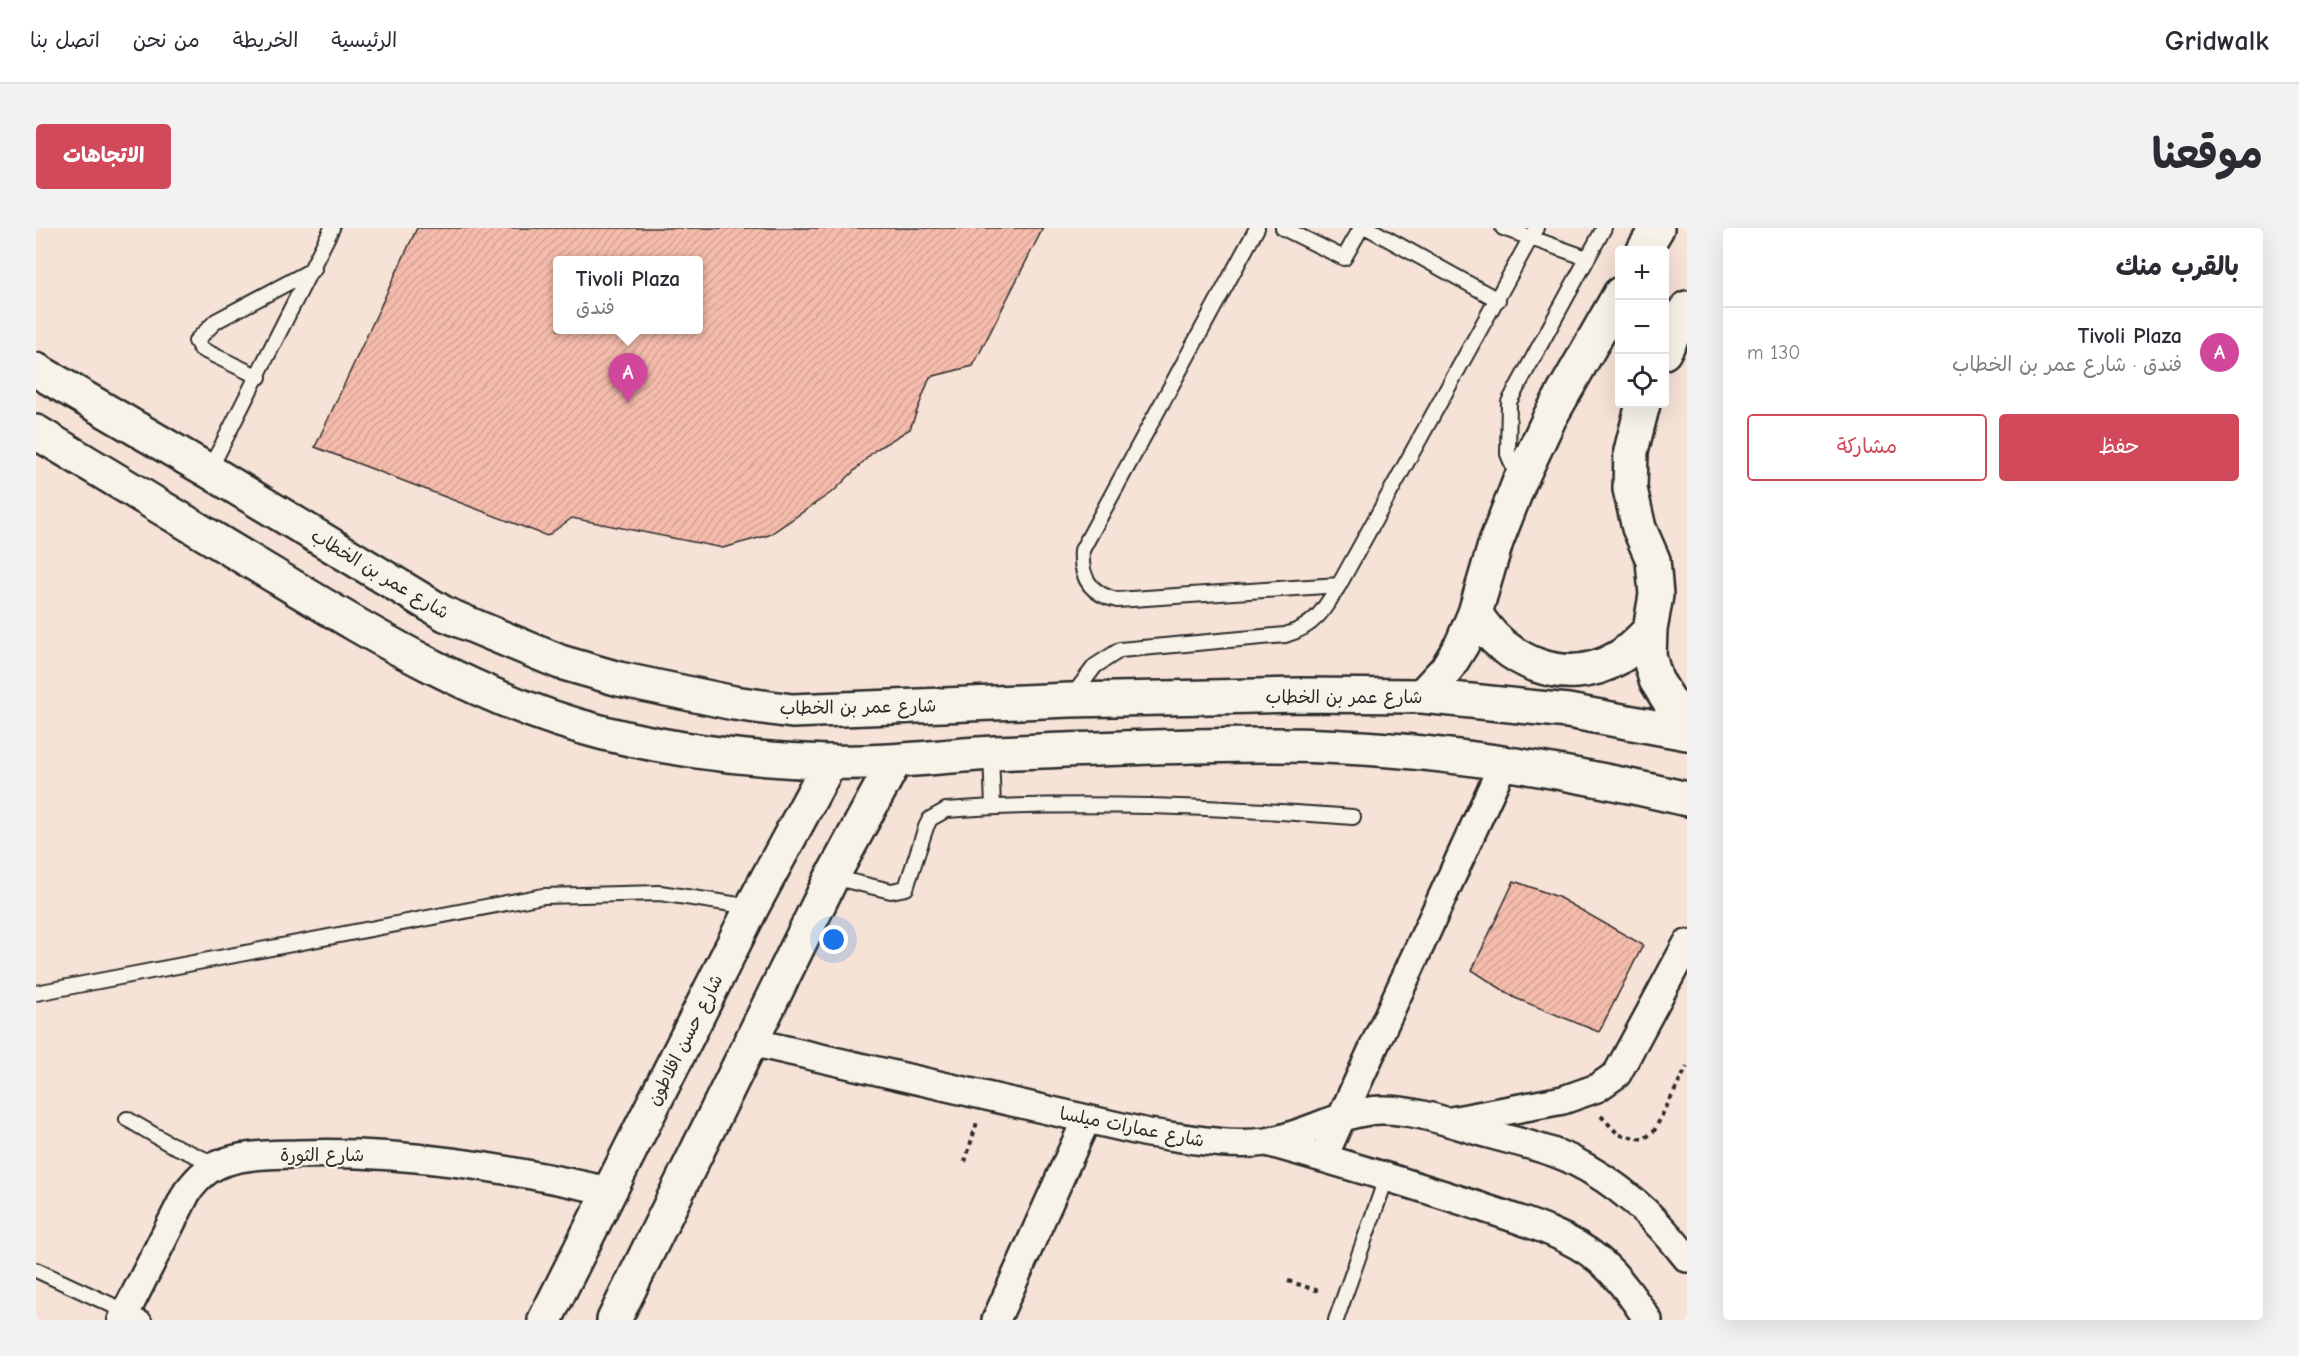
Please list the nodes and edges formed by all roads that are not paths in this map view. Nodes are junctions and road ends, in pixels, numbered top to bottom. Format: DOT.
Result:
graph roads {
  1 [pos="332,228"];
  2 [pos="1257,228"];
  3 [pos="1283,228"];
  4 [pos="1361,228"];
  5 [pos="1368,228"];
  6 [pos="1503,228"];
  7 [pos="1604,228"];
  8 [pos="1657,228"];
  9 [pos="1534,232"];
  10 [pos="1646,246"];
  11 [pos="1587,258"];
  12 [pos="314,268"];
  13 [pos="1498,300"];
  14 [pos="1617,300"];
  15 [pos="1687,308"];
  16 [pos="1669,344"];
  17 [pos="36,370"];
  18 [pos="259,377"];
  19 [pos="1642,408"];
  20 [pos="36,432"];
  21 [pos="209,471"];
  22 [pos="1520,483"];
  23 [pos="1339,585"];
  24 [pos="1475,613"];
  25 [pos="1650,630"];
  26 [pos="1422,696"];
  27 [pos="1070,700"];
  28 [pos="1687,731"];
  29 [pos="991,753"];
  30 [pos="895,761"];
  31 [pos="830,762"];
  32 [pos="1503,764"];
  33 [pos="1687,799"];
  34 [pos="993,807"];
  35 [pos="1353,817"];
  36 [pos="832,877"];
  37 [pos="752,907"];
  38 [pos="1687,944"];
  39 [pos="36,993"];
  40 [pos="751,1042"];
  41 [pos="1341,1117"];
  42 [pos="127,1119"];
  43 [pos="1086,1120"];
  44 [pos="1448,1122"];
  45 [pos="1267,1142"];
  46 [pos="1323,1158"];
  47 [pos="217,1165"];
  48 [pos="1387,1176"];
  49 [pos="609,1191"];
  50 [pos="1687,1258"];
  51 [pos="36,1270"];
  52 [pos="131,1317"];
  53 [pos="545,1320"];
  54 [pos="614,1320"];
  55 [pos="996,1320"];
  56 [pos="1336,1320"];
  57 [pos="1648,1320"];
  1 -- 12 [label="lane"];
  2 -- 23 [label="lane"];
  3 -- 4 [label="lane"];
  5 -- 13 [label="lane"];
  6 -- 9 [label="lane"];
  7 -- 11 [label="lane"];
  8 -- 10 [label="street"];
  9 -- 11 [label="lane"];
  9 -- 13 [label="lane"];
  11 -- 22 [label="lane"];
  12 -- 18 [label="lane"];
  12 -- 18 [label="lane"];
  13 -- 23 [label="lane"];
  14 -- 22 [label="street"];
  15 -- 16 [label="street"];
  17 -- 21 [label="street, شارع عمر بن الخطاب"];
  18 -- 21 [label="lane"];
  19 -- 25 [label="street"];
  20 -- 31 [label="street"];
  21 -- 27 [label="street, شارع عمر بن الخطاب"];
  22 -- 24 [label="street"];
  23 -- 27 [label="lane"];
  24 -- 25 [label="street"];
  24 -- 26 [label="street"];
  25 -- 28 [label="street"];
  26 -- 27 [label="street, شارع عمر بن الخطاب"];
  26 -- 28 [label="street, شارع عمر بن الخطاب"];
  29 -- 30 [label="street"];
  29 -- 32 [label="street"];
  29 -- 34 [label="lane"];
  30 -- 31 [label="street"];
  30 -- 36 [label="street"];
  31 -- 37 [label="street, شارع حسن افلاطون"];
  32 -- 33 [label="street"];
  32 -- 41 [label="street"];
  34 -- 35 [label="lane"];
  34 -- 36 [label="lane"];
  36 -- 40 [label="street"];
  37 -- 39 [label="lane"];
  37 -- 49 [label="street, شارع حسن افلاطون"];
  38 -- 44 [label="street"];
  40 -- 43 [label="street, شارع عمارات ميلسا"];
  40 -- 54 [label="street"];
  41 -- 44 [label="street, شارع عمارات ميلسا"];
  41 -- 45 [label="street, شارع عمارات ميلسا"];
  41 -- 46 [label="street"];
  42 -- 47 [label="lane"];
  43 -- 45 [label="street, شارع عمارات ميلسا"];
  43 -- 55 [label="street"];
  44 -- 50 [label="street, شارع عمارات ميلسا"];
  45 -- 46 [label="street"];
  46 -- 48 [label="street"];
  47 -- 49 [label="street, شارع الثورة"];
  47 -- 52 [label="street, شارع الثورة"];
  48 -- 56 [label="lane"];
  48 -- 57 [label="street"];
  49 -- 53 [label="street, شارع حسن افلاطون"];
  51 -- 52 [label="lane"];
}
